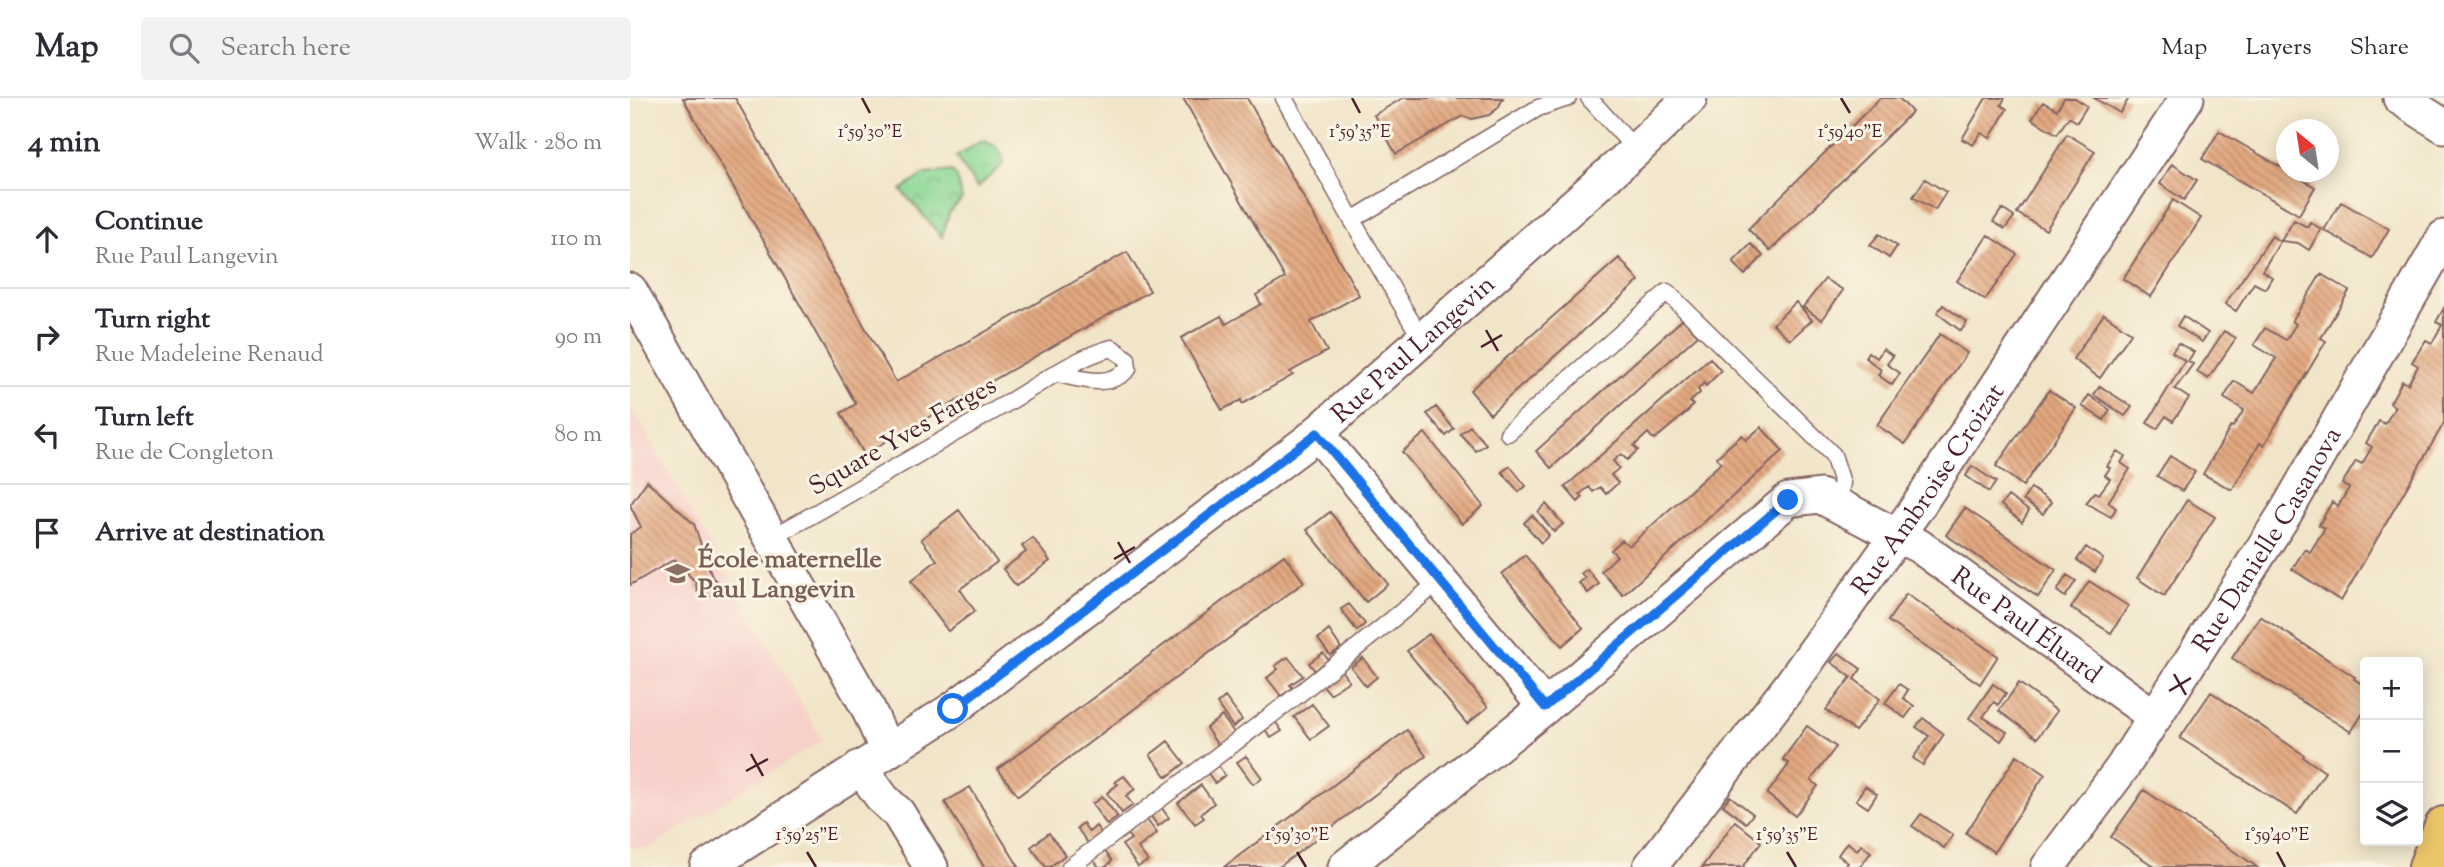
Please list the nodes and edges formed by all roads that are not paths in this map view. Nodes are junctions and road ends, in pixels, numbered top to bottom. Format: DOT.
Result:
graph roads {
  1 [pos="1284,98"];
  2 [pos="1568,98"];
  3 [pos="1589,98"];
  4 [pos="1690,98"];
  5 [pos="2187,98"];
  6 [pos="2400,98"];
  7 [pos="2444,125"];
  8 [pos="1636,150"];
  9 [pos="1352,220"];
  10 [pos="2444,237"];
  11 [pos="630,290"];
  12 [pos="1422,340"];
  13 [pos="1058,374"];
  14 [pos="1317,433"];
  15 [pos="1508,433"];
  16 [pos="1837,503"];
  17 [pos="1897,536"];
  18 [pos="771,538"];
  19 [pos="1440,581"];
  20 [pos="1545,707"];
  21 [pos="2155,717"];
  22 [pos="874,759"];
  23 [pos="706,867"];
  24 [pos="931,867"];
  25 [pos="1070,867"];
  26 [pos="1345,867"];
  27 [pos="1650,867"];
  28 [pos="2048,867"];
  1 -- 9 [label="lane"];
  2 -- 9 [label="lane"];
  3 -- 8 [label="lane"];
  4 -- 8 [label="street, Rue Paul Langevin"];
  5 -- 17 [label="street, Rue Ambroise Croizat"];
  6 -- 7 [label="street"];
  8 -- 12 [label="street, Rue Paul Langevin"];
  9 -- 12 [label="lane"];
  10 -- 21 [label="street, Rue Danielle Casanova"];
  11 -- 18 [label="street"];
  12 -- 14 [label="street, Rue Paul Langevin"];
  13 -- 18 [label="lane, Square Yves Farges"];
  14 -- 19 [label="street"];
  14 -- 22 [label="street, Rue Paul Langevin"];
  15 -- 16 [label="lane"];
  16 -- 17 [label="street, Rue Paul Éluard"];
  16 -- 20 [label="street"];
  17 -- 21 [label="street, Rue Paul Éluard"];
  17 -- 27 [label="street, Rue Ambroise Croizat"];
  18 -- 22 [label="street"];
  19 -- 20 [label="street"];
  19 -- 25 [label="lane"];
  20 -- 26 [label="street"];
  21 -- 28 [label="street, Rue Danielle Casanova"];
  22 -- 23 [label="street, Rue Paul Langevin"];
  22 -- 24 [label="street"];
}
